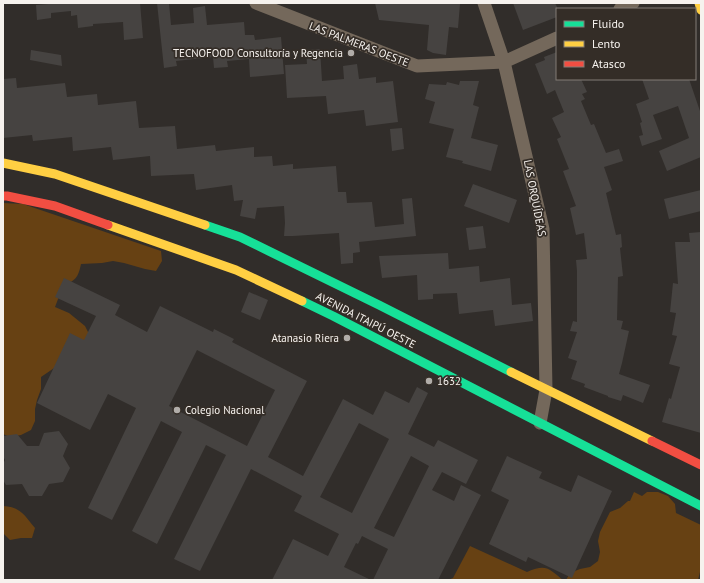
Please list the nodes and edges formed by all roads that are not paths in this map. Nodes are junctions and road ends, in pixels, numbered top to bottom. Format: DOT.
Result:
graph roads {
  1 [pos="256,3"];
  2 [pos="484,3"];
  3 [pos="633,3"];
  4 [pos="699,3"];
  5 [pos="622,8"];
  6 [pos="701,10"];
  7 [pos="556,38"];
  8 [pos="504,62"];
  9 [pos="3,163"];
  10 [pos="3,196"];
  11 [pos="546,390"];
  12 [pos="540,423"];
  13 [pos="701,465"];
  14 [pos="701,506"];
  1 -- 8 [label="street, LAS PALMERAS OESTE"];
  2 -- 8 [label="street, LAS ORQUÍDEAS"];
  3 -- 5 [label="street"];
  4 -- 6 [label="street"];
  7 -- 8 [label="street, LAS PALMERAS OESTE"];
  8 -- 11 [label="street, LAS ORQUÍDEAS"];
  9 -- 11 [label="street, AVENIDA ITAIPÚ OESTE"];
  10 -- 12 [label="street, AVENIDA ITAIPÚ OESTE"];
  11 -- 12 [label="street, LAS ORQUÍDEAS"];
  11 -- 13 [label="street, AVENIDA ITAIPÚ OESTE"];
  12 -- 14 [label="street, AVENIDA ITAIPÚ OESTE"];
}
